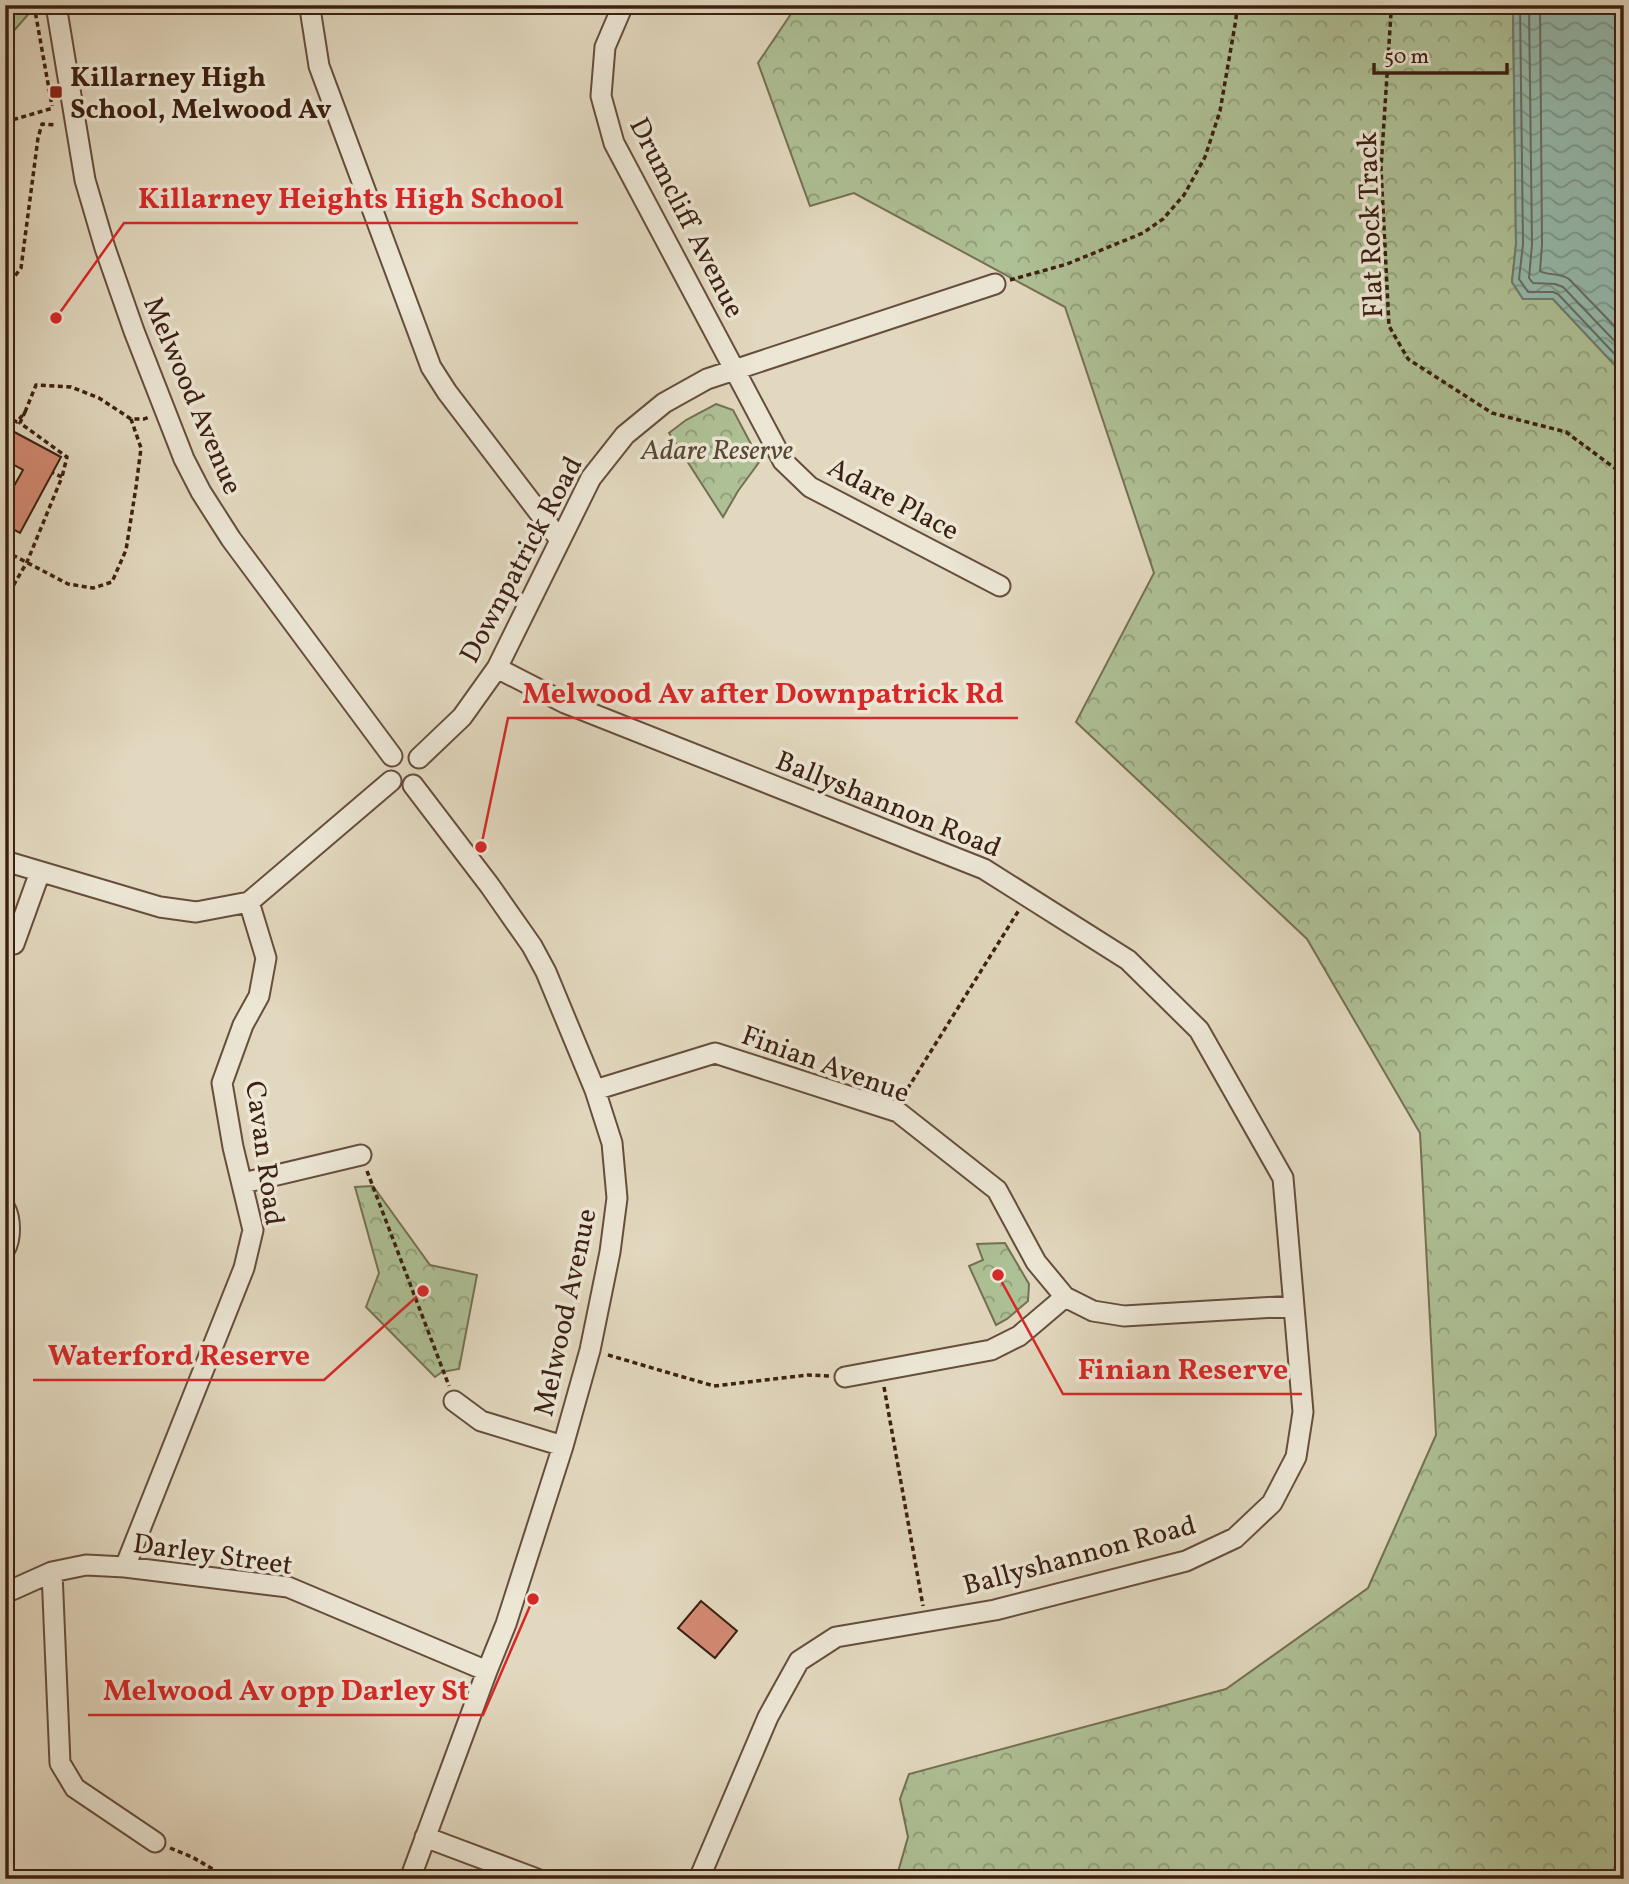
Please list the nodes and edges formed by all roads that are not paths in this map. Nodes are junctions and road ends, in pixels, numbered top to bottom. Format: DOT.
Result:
graph roads {
  1 [pos="56,5"];
  2 [pos="313,5"];
  3 [pos="623,5"];
  4 [pos="995,284"];
  5 [pos="734,371"];
  6 [pos="560,540"];
  7 [pos="1000,586"];
  8 [pos="497,668"];
  9 [pos="392,756"];
  10 [pos="419,758"];
  11 [pos="391,781"];
  12 [pos="413,785"];
  13 [pos="5,862"];
  14 [pos="40,872"];
  15 [pos="249,902"];
  16 [pos="14,944"];
  17 [pos="595,1090"];
  18 [pos="361,1155"];
  19 [pos="243,1183"];
  20 [pos="5,1208"];
  21 [pos="5,1249"];
  22 [pos="1065,1297"];
  23 [pos="1294,1306"];
  24 [pos="845,1377"];
  25 [pos="454,1401"];
  26 [pos="563,1446"];
  27 [pos="125,1567"];
  28 [pos="52,1572"];
  29 [pos="5,1593"];
  30 [pos="487,1671"];
  31 [pos="425,1837"];
  32 [pos="155,1843"];
  33 [pos="410,1879"];
  34 [pos="537,1879"];
  35 [pos="699,1879"];
  1 -- 9 [label="street, Melwood Avenue"];
  2 -- 6 [label="street"];
  3 -- 5 [label="street, Drumcliff Avenue"];
  4 -- 5 [label="street, Downpatrick Road"];
  5 -- 6 [label="street, Downpatrick Road"];
  5 -- 7 [label="street, Adare Place"];
  6 -- 8 [label="street, Downpatrick Road"];
  8 -- 10 [label="street, Downpatrick Road"];
  8 -- 23 [label="street, Ballyshannon Road"];
  9 -- 10 [label="street"];
  9 -- 11 [label="street"];
  10 -- 12 [label="street"];
  11 -- 12 [label="street"];
  11 -- 15 [label="street"];
  12 -- 17 [label="street, Melwood Avenue"];
  13 -- 14 [label="street"];
  14 -- 15 [label="street"];
  14 -- 16 [label="street"];
  15 -- 19 [label="street, Cavan Road"];
  17 -- 22 [label="street, Finian Avenue"];
  17 -- 26 [label="street, Melwood Avenue"];
  18 -- 19 [label="street"];
  19 -- 27 [label="street, Cavan Road"];
  20 -- 21 [label="street"];
  22 -- 23 [label="street, Finian Avenue"];
  22 -- 24 [label="street"];
  23 -- 35 [label="street, Ballyshannon Road"];
  25 -- 26 [label="street"];
  26 -- 30 [label="street, Melwood Avenue"];
  27 -- 28 [label="street, Darley Street"];
  27 -- 30 [label="street, Darley Street"];
  28 -- 29 [label="street, Darley Street"];
  28 -- 32 [label="street"];
  30 -- 31 [label="street, Melwood Avenue"];
  31 -- 33 [label="street, Melwood Avenue"];
  31 -- 34 [label="street"];
}
